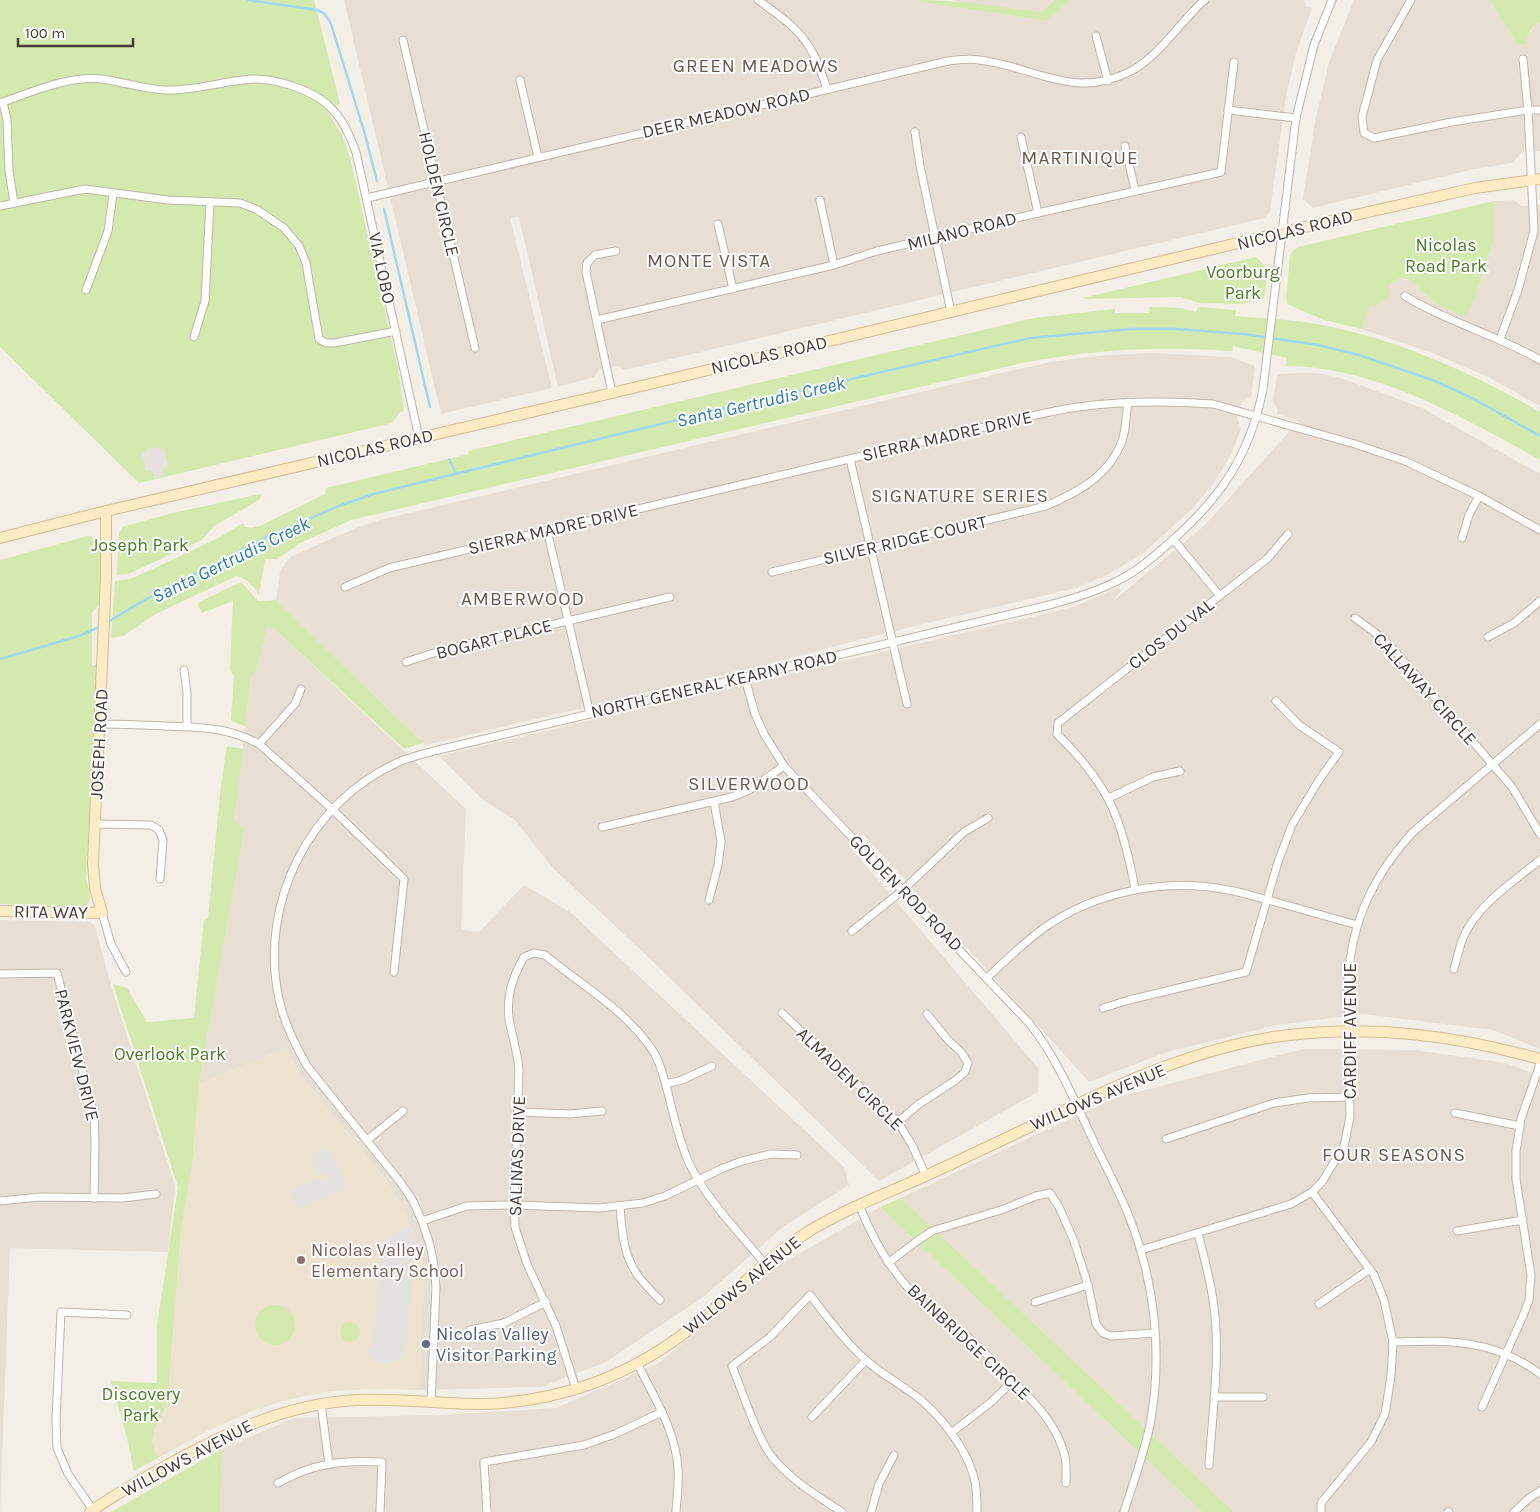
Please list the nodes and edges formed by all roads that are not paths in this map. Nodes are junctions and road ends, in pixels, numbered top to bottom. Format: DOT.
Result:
graph roads {
  1 [pos="758,0"];
  2 [pos="1332,0"];
  3 [pos="1411,0"];
  4 [pos="1203,1"];
  5 [pos="1096,36"];
  6 [pos="403,40"];
  7 [pos="1523,59"];
  8 [pos="1234,62"];
  9 [pos="520,80"];
  10 [pos="1108,81"];
  11 [pos="826,89"];
  12 [pos="1,102"];
  13 [pos="1228,110"];
  14 [pos="1528,110"];
  15 [pos="1540,110"];
  16 [pos="1296,118"];
  17 [pos="915,132"];
  18 [pos="1021,137"];
  19 [pos="1125,146"];
  20 [pos="538,157"];
  21 [pos="1536,179"];
  22 [pos="436,182"];
  23 [pos="1135,190"];
  24 [pos="112,194"];
  25 [pos="367,198"];
  26 [pos="820,200"];
  27 [pos="210,202"];
  28 [pos="14,203"];
  29 [pos="0,206"];
  30 [pos="1038,213"];
  31 [pos="718,224"];
  32 [pos="1537,231"];
  33 [pos="1282,234"];
  34 [pos="935,238"];
  35 [pos="616,251"];
  36 [pos="834,264"];
  37 [pos="733,288"];
  38 [pos="86,290"];
  39 [pos="1405,296"];
  40 [pos="952,312"];
  41 [pos="597,320"];
  42 [pos="396,331"];
  43 [pos="194,337"];
  44 [pos="1500,339"];
  45 [pos="476,348"];
  46 [pos="1540,360"];
  47 [pos="612,393"];
  48 [pos="1128,402"];
  49 [pos="1257,416"];
  50 [pos="419,438"];
  51 [pos="850,459"];
  52 [pos="1479,496"];
  53 [pos="106,511"];
  54 [pos="547,530"];
  55 [pos="1540,530"];
  56 [pos="1288,534"];
  57 [pos="0,538"];
  58 [pos="1462,538"];
  59 [pos="1174,540"];
  60 [pos="871,548"];
  61 [pos="772,572"];
  62 [pos="345,587"];
  63 [pos="670,596"];
  64 [pos="1220,596"];
  65 [pos="1540,600"];
  66 [pos="1354,618"];
  67 [pos="568,621"];
  68 [pos="1488,637"];
  69 [pos="892,642"];
  70 [pos="406,662"];
  71 [pos="184,670"];
  72 [pos="745,678"];
  73 [pos="301,689"];
  74 [pos="1276,701"];
  75 [pos="907,704"];
  76 [pos="590,714"];
  77 [pos="99,724"];
  78 [pos="1540,724"];
  79 [pos="187,727"];
  80 [pos="259,744"];
  81 [pos="1493,764"];
  82 [pos="784,766"];
  83 [pos="1180,771"];
  84 [pos="1109,798"];
  85 [pos="714,802"];
  86 [pos="332,809"];
  87 [pos="988,818"];
  88 [pos="95,824"];
  89 [pos="602,828"];
  90 [pos="1540,834"];
  91 [pos="1540,860"];
  92 [pos="160,879"];
  93 [pos="1135,889"];
  94 [pos="903,890"];
  95 [pos="708,900"];
  96 [pos="1267,900"];
  97 [pos="0,911"];
  98 [pos="102,913"];
  99 [pos="1357,924"];
  100 [pos="852,931"];
  101 [pos="1454,969"];
  102 [pos="126,972"];
  103 [pos="394,972"];
  104 [pos="0,974"];
  105 [pos="987,978"];
  106 [pos="1104,1008"];
  107 [pos="782,1013"];
  108 [pos="927,1014"];
  109 [pos="1350,1031"];
  110 [pos="1540,1059"];
  111 [pos="1540,1064"];
  112 [pos="712,1066"];
  113 [pos="666,1084"];
  114 [pos="1350,1097"];
  115 [pos="1077,1105"];
  116 [pos="404,1111"];
  117 [pos="602,1111"];
  118 [pos="518,1112"];
  119 [pos="1455,1113"];
  120 [pos="898,1122"];
  121 [pos="1520,1126"];
  122 [pos="1166,1139"];
  123 [pos="367,1140"];
  124 [pos="797,1155"];
  125 [pos="926,1176"];
  126 [pos="698,1180"];
  127 [pos="1312,1192"];
  128 [pos="156,1194"];
  129 [pos="94,1198"];
  130 [pos="0,1201"];
  131 [pos="514,1205"];
  132 [pos="859,1205"];
  133 [pos="620,1206"];
  134 [pos="1523,1220"];
  135 [pos="422,1221"];
  136 [pos="1457,1231"];
  137 [pos="1198,1233"];
  138 [pos="1141,1250"];
  139 [pos="764,1263"];
  140 [pos="888,1263"];
  141 [pos="1370,1269"];
  142 [pos="1088,1285"];
  143 [pos="660,1300"];
  144 [pos="546,1302"];
  145 [pos="1035,1302"];
  146 [pos="1319,1304"];
  147 [pos="127,1315"];
  148 [pos="470,1330"];
  149 [pos="1156,1333"];
  150 [pos="1393,1342"];
  151 [pos="1506,1353"];
  152 [pos="866,1360"];
  153 [pos="638,1364"];
  154 [pos="1540,1374"];
  155 [pos="1013,1381"];
  156 [pos="576,1388"];
  157 [pos="1214,1397"];
  158 [pos="1263,1397"];
  159 [pos="431,1402"];
  160 [pos="321,1404"];
  161 [pos="1482,1407"];
  162 [pos="662,1412"];
  163 [pos="812,1417"];
  164 [pos="951,1433"];
  165 [pos="894,1455"];
  166 [pos="329,1464"];
  167 [pos="1209,1465"];
  168 [pos="278,1483"];
  169 [pos="1066,1483"];
  170 [pos="1540,1491"];
  171 [pos="91,1511"];
  172 [pos="380,1512"];
  173 [pos="487,1512"];
  174 [pos="676,1512"];
  175 [pos="842,1512"];
  176 [pos="871,1512"];
  177 [pos="977,1512"];
  178 [pos="1124,1512"];
  179 [pos="1321,1512"];
  180 [pos="1514,1512"];
  1 -- 11 [label="street"];
  2 -- 16 [label="street, NORTH GENERAL KEARNY ROAD"];
  3 -- 14 [label="street"];
  4 -- 10 [label="street, DEER MEADOW ROAD"];
  5 -- 10 [label="street"];
  6 -- 22 [label="street, HOLDEN CIRCLE"];
  7 -- 14 [label="street"];
  8 -- 13 [label="street, MILANO ROAD"];
  9 -- 20 [label="street"];
  10 -- 11 [label="street, DEER MEADOW ROAD"];
  11 -- 20 [label="street, DEER MEADOW ROAD"];
  12 -- 25 [label="street, VIA LOBO"];
  12 -- 28 [label="street"];
  13 -- 16 [label="street"];
  13 -- 23 [label="street, MILANO ROAD"];
  14 -- 15 [label="street"];
  14 -- 21 [label="street"];
  16 -- 33 [label="street, NORTH GENERAL KEARNY ROAD"];
  17 -- 34 [label="street"];
  18 -- 30 [label="street"];
  19 -- 23 [label="street"];
  20 -- 22 [label="street, DEER MEADOW ROAD"];
  21 -- 32 [label="street"];
  21 -- 33 [label="street, NICOLAS ROAD"];
  22 -- 25 [label="street, DEER MEADOW ROAD"];
  22 -- 45 [label="street, HOLDEN CIRCLE"];
  23 -- 30 [label="street, MILANO ROAD"];
  24 -- 27 [label="street"];
  24 -- 28 [label="street"];
  24 -- 38 [label="street"];
  25 -- 42 [label="street, VIA LOBO"];
  26 -- 36 [label="street"];
  27 -- 42 [label="street"];
  27 -- 43 [label="street"];
  28 -- 29 [label="street"];
  30 -- 34 [label="street, MILANO ROAD"];
  31 -- 37 [label="street"];
  32 -- 44 [label="street"];
  33 -- 40 [label="street, NICOLAS ROAD"];
  33 -- 49 [label="street, NORTH GENERAL KEARNY ROAD"];
  34 -- 36 [label="street, MILANO ROAD"];
  34 -- 40 [label="street"];
  35 -- 41 [label="street"];
  36 -- 37 [label="street, MILANO ROAD"];
  37 -- 41 [label="street, MILANO ROAD"];
  39 -- 44 [label="street"];
  40 -- 47 [label="street, NICOLAS ROAD"];
  41 -- 47 [label="street"];
  42 -- 50 [label="street, VIA LOBO"];
  44 -- 46 [label="street"];
  47 -- 50 [label="street, NICOLAS ROAD"];
  48 -- 49 [label="street, SIERRA MADRE DRIVE"];
  48 -- 51 [label="street, SIERRA MADRE DRIVE"];
  48 -- 60 [label="street, SILVER RIDGE COURT"];
  49 -- 52 [label="street, SIERRA MADRE DRIVE"];
  49 -- 59 [label="street, NORTH GENERAL KEARNY ROAD"];
  50 -- 53 [label="street, NICOLAS ROAD"];
  51 -- 54 [label="street, SIERRA MADRE DRIVE"];
  51 -- 60 [label="street"];
  52 -- 55 [label="street, SIERRA MADRE DRIVE"];
  52 -- 58 [label="street"];
  53 -- 57 [label="street, NICOLAS ROAD"];
  53 -- 77 [label="street, JOSEPH ROAD"];
  54 -- 62 [label="street, SIERRA MADRE DRIVE"];
  54 -- 67 [label="street"];
  56 -- 64 [label="street, CLOS DU VAL"];
  59 -- 64 [label="street"];
  59 -- 69 [label="street, NORTH GENERAL KEARNY ROAD"];
  60 -- 61 [label="street, SILVER RIDGE COURT"];
  60 -- 69 [label="street"];
  63 -- 67 [label="street, BOGART PLACE"];
  64 -- 84 [label="street, CLOS DU VAL"];
  65 -- 68 [label="street"];
  66 -- 81 [label="street, CALLAWAY CIRCLE"];
  67 -- 70 [label="street, BOGART PLACE"];
  67 -- 76 [label="street"];
  69 -- 72 [label="street, NORTH GENERAL KEARNY ROAD"];
  69 -- 75 [label="street"];
  71 -- 79 [label="street"];
  72 -- 76 [label="street, NORTH GENERAL KEARNY ROAD"];
  72 -- 82 [label="street, GOLDEN ROD ROAD"];
  73 -- 80 [label="street"];
  74 -- 96 [label="street"];
  76 -- 86 [label="street, NORTH GENERAL KEARNY ROAD"];
  77 -- 79 [label="street"];
  77 -- 88 [label="street, JOSEPH ROAD"];
  78 -- 81 [label="street, CARDIFF AVENUE"];
  79 -- 80 [label="street"];
  80 -- 86 [label="street"];
  81 -- 90 [label="street, CALLAWAY CIRCLE"];
  81 -- 99 [label="street, CARDIFF AVENUE"];
  82 -- 85 [label="street"];
  82 -- 94 [label="street, GOLDEN ROD ROAD"];
  83 -- 84 [label="street"];
  84 -- 93 [label="street"];
  85 -- 89 [label="street"];
  85 -- 95 [label="street"];
  86 -- 103 [label="street"];
  86 -- 123 [label="street, NORTH GENERAL KEARNY ROAD"];
  87 -- 94 [label="street"];
  88 -- 92 [label="street"];
  88 -- 98 [label="street, JOSEPH ROAD"];
  91 -- 101 [label="street"];
  93 -- 96 [label="street"];
  93 -- 105 [label="street"];
  94 -- 100 [label="street"];
  94 -- 105 [label="street, GOLDEN ROD ROAD"];
  96 -- 99 [label="street"];
  96 -- 106 [label="street"];
  97 -- 98 [label="street, RITA WAY"];
  98 -- 102 [label="street, JOSEPH ROAD"];
  99 -- 109 [label="street, CARDIFF AVENUE"];
  104 -- 129 [label="street, PARKVIEW DRIVE"];
  105 -- 115 [label="street, GOLDEN ROD ROAD"];
  107 -- 120 [label="street, ALMADEN CIRCLE"];
  108 -- 120 [label="street"];
  109 -- 110 [label="street, WILLOWS AVENUE"];
  109 -- 114 [label="street, CARDIFF AVENUE"];
  109 -- 115 [label="street, WILLOWS AVENUE"];
  111 -- 121 [label="street"];
  112 -- 113 [label="street"];
  113 -- 118 [label="street, SALINAS DRIVE"];
  113 -- 126 [label="street"];
  114 -- 122 [label="street"];
  114 -- 127 [label="street, CARDIFF AVENUE"];
  115 -- 125 [label="street, WILLOWS AVENUE"];
  115 -- 138 [label="street, GOLDEN ROD ROAD"];
  116 -- 123 [label="street"];
  117 -- 118 [label="street"];
  118 -- 131 [label="street, SALINAS DRIVE"];
  119 -- 121 [label="street"];
  120 -- 125 [label="street, ALMADEN CIRCLE"];
  121 -- 134 [label="street"];
  123 -- 135 [label="street, NORTH GENERAL KEARNY ROAD"];
  124 -- 126 [label="street"];
  125 -- 132 [label="street, WILLOWS AVENUE"];
  126 -- 133 [label="street"];
  126 -- 139 [label="street"];
  127 -- 137 [label="street, CARDIFF AVENUE"];
  127 -- 141 [label="street"];
  128 -- 129 [label="street"];
  129 -- 130 [label="street"];
  131 -- 133 [label="street"];
  131 -- 135 [label="street"];
  131 -- 144 [label="street, SALINAS DRIVE"];
  132 -- 139 [label="street, WILLOWS AVENUE"];
  132 -- 140 [label="street, BAINBRIDGE CIRCLE"];
  133 -- 143 [label="street"];
  134 -- 136 [label="street"];
  134 -- 151 [label="street"];
  135 -- 159 [label="street, NORTH GENERAL KEARNY ROAD"];
  137 -- 138 [label="street, CARDIFF AVENUE"];
  137 -- 157 [label="street"];
  138 -- 149 [label="street, GOLDEN ROD ROAD"];
  139 -- 153 [label="street, WILLOWS AVENUE"];
  140 -- 142 [label="street"];
  140 -- 155 [label="street, BAINBRIDGE CIRCLE"];
  141 -- 146 [label="street"];
  141 -- 150 [label="street"];
  142 -- 145 [label="street"];
  142 -- 149 [label="street"];
  144 -- 148 [label="street"];
  144 -- 156 [label="street, SALINAS DRIVE"];
  147 -- 171 [label="street"];
  149 -- 178 [label="street, GOLDEN ROD ROAD"];
  150 -- 151 [label="street"];
  150 -- 179 [label="street"];
  151 -- 154 [label="street"];
  151 -- 161 [label="street"];
  152 -- 163 [label="street"];
  152 -- 164 [label="street"];
  152 -- 175 [label="street"];
  153 -- 156 [label="street, WILLOWS AVENUE"];
  153 -- 162 [label="street"];
  155 -- 164 [label="street"];
  155 -- 169 [label="street, BAINBRIDGE CIRCLE"];
  156 -- 159 [label="street, WILLOWS AVENUE"];
  157 -- 158 [label="street"];
  157 -- 167 [label="street"];
  159 -- 160 [label="street, WILLOWS AVENUE"];
  160 -- 166 [label="street"];
  160 -- 171 [label="street, WILLOWS AVENUE"];
  162 -- 173 [label="street"];
  162 -- 174 [label="street"];
  164 -- 177 [label="street"];
  165 -- 176 [label="street"];
  166 -- 168 [label="street"];
  166 -- 172 [label="street"];
  170 -- 180 [label="street"];
}
